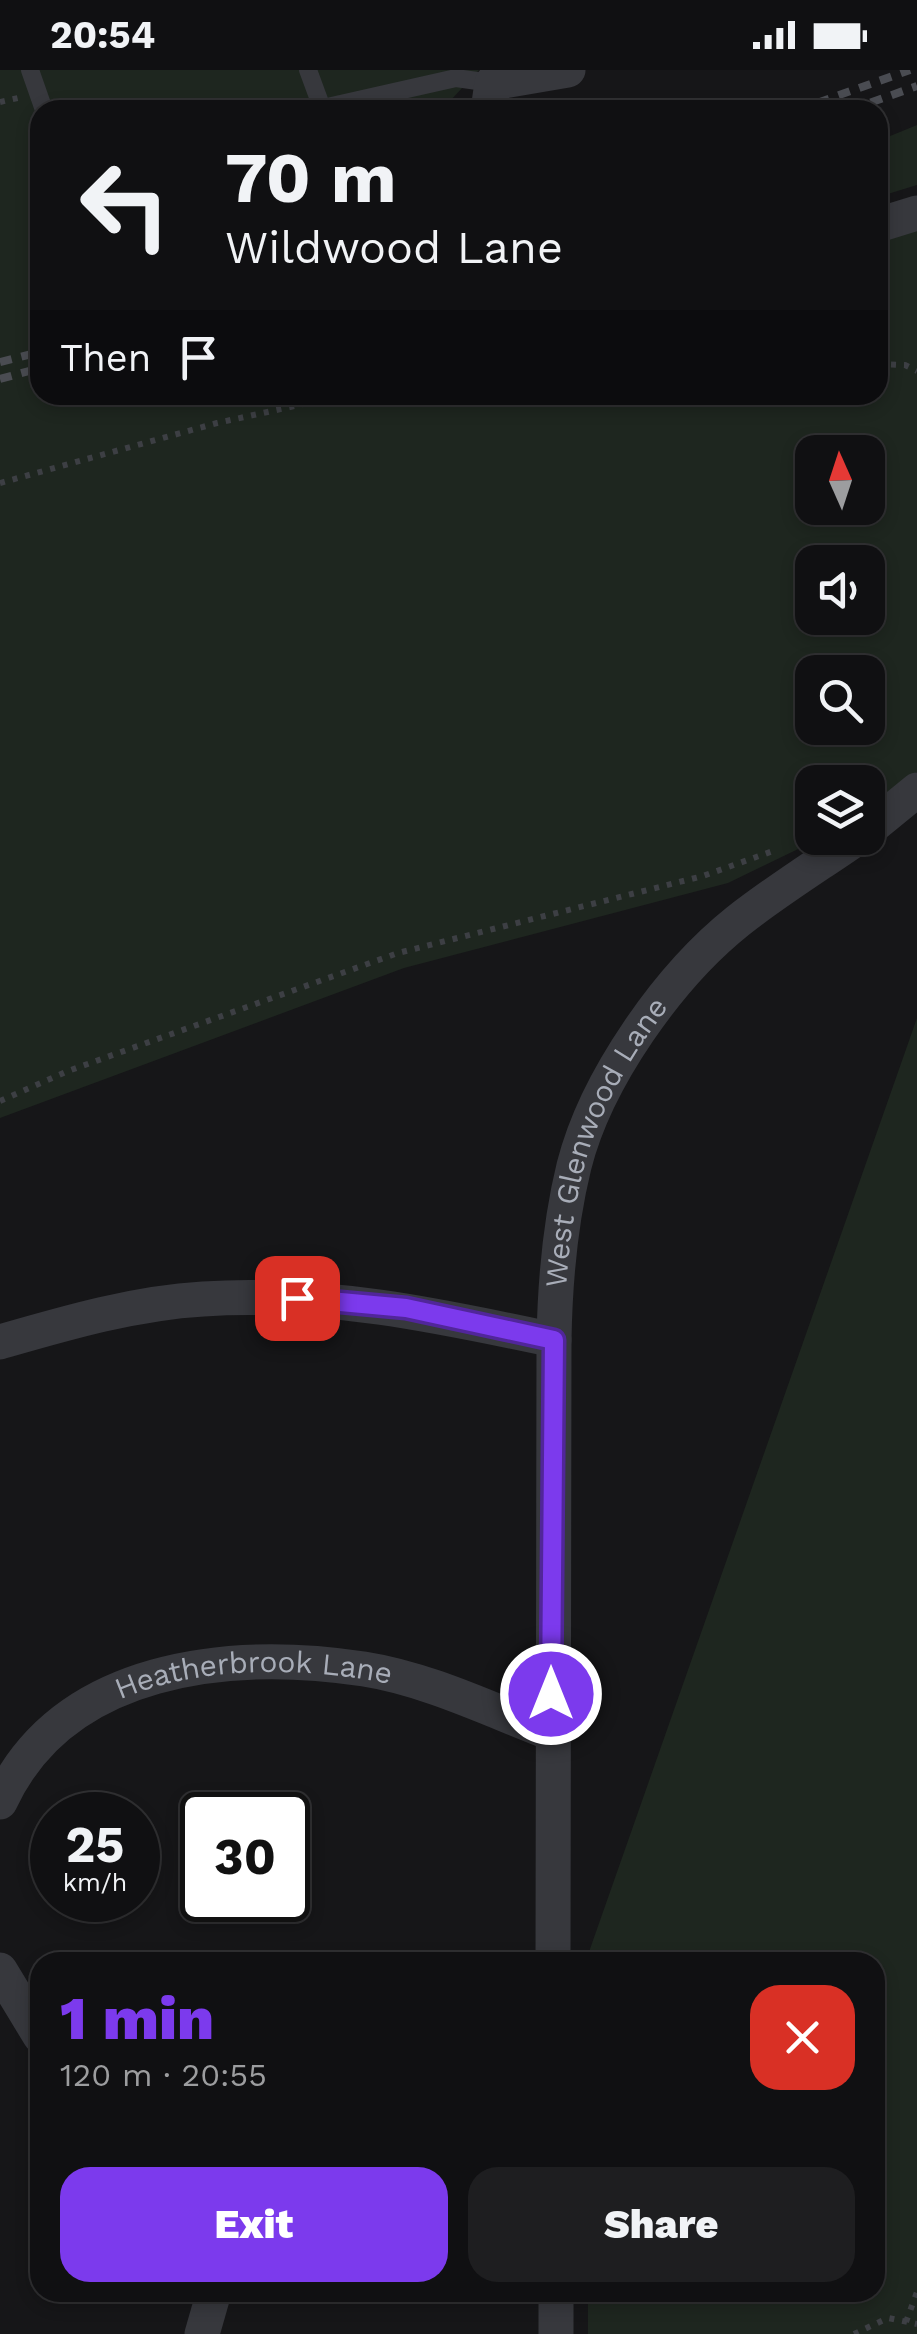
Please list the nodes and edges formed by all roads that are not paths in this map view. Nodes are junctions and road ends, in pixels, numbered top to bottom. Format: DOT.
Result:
graph roads {
  1 [pos="30,70"];
  2 [pos="308,70"];
  3 [pos="568,70"];
  4 [pos="455,74"];
  5 [pos="490,97"];
  6 [pos="40,100"];
  7 [pos="316,100"];
  8 [pos="353,100"];
  9 [pos="917,214"];
  10 [pos="888,222"];
  11 [pos="917,790"];
  12 [pos="885,816"];
  13 [pos="833,855"];
  14 [pos="554,1340"];
  15 [pos="0,1342"];
  16 [pos="551,1733"];
  17 [pos="0,1802"];
  18 [pos="553,1952"];
  19 [pos="0,1970"];
  20 [pos="30,2020"];
  21 [pos="211,2302"];
  22 [pos="556,2302"];
  23 [pos="202,2334"];
  24 [pos="556,2334"];
  1 -- 6 [label="lane"];
  2 -- 7 [label="lane"];
  3 -- 5 [label="street"];
  4 -- 5 [label="lane"];
  4 -- 8 [label="lane"];
  9 -- 10 [label="street"];
  11 -- 12 [label="street"];
  13 -- 14 [label="street, West Glenwood Lane"];
  14 -- 15 [label="street"];
  14 -- 16 [label="street, West Glenwood Lane"];
  16 -- 17 [label="street, Heatherbrook Lane"];
  16 -- 18 [label="street, West Glenwood Lane"];
  19 -- 20 [label="street"];
  21 -- 23 [label="street"];
  22 -- 24 [label="street"];
}
